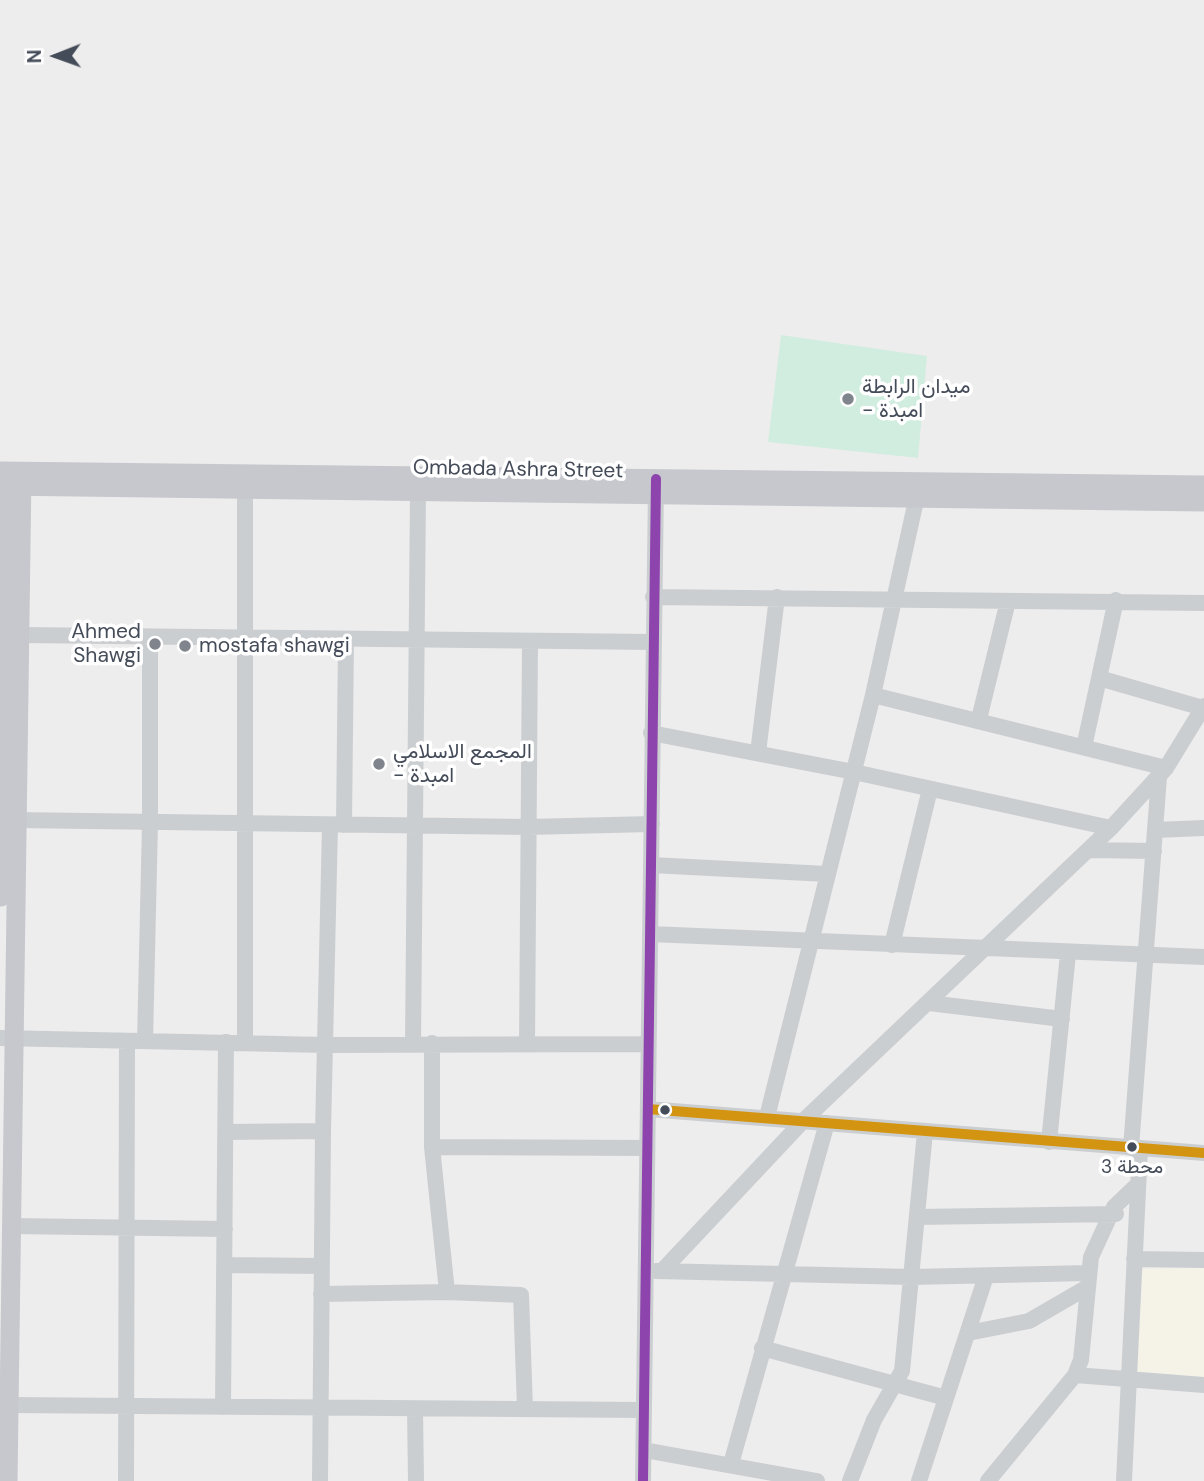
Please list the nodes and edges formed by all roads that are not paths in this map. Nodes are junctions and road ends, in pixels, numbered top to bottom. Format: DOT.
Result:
graph roads {
  1 [pos="9,479"];
  2 [pos="1204,485"];
  3 [pos="655,488"];
  4 [pos="245,489"];
  5 [pos="418,491"];
  6 [pos="917,496"];
  7 [pos="1204,502"];
  8 [pos="653,597"];
  9 [pos="777,597"];
  10 [pos="895,599"];
  11 [pos="1116,600"];
  12 [pos="1008,601"];
  13 [pos="1204,603"];
  14 [pos="2,607"];
  15 [pos="20,635"];
  16 [pos="150,637"];
  17 [pos="246,638"];
  18 [pos="346,639"];
  19 [pos="417,639"];
  20 [pos="530,641"];
  21 [pos="652,642"];
  22 [pos="1099,678"];
  23 [pos="873,695"];
  24 [pos="1204,707"];
  25 [pos="979,719"];
  26 [pos="651,733"];
  27 [pos="1084,747"];
  28 [pos="758,753"];
  29 [pos="853,772"];
  30 [pos="1163,773"];
  31 [pos="1,787"];
  32 [pos="930,789"];
  33 [pos="15,820"];
  34 [pos="150,823"];
  35 [pos="652,824"];
  36 [pos="245,825"];
  37 [pos="337,825"];
  38 [pos="415,826"];
  39 [pos="528,827"];
  40 [pos="1111,828"];
  41 [pos="1204,828"];
  42 [pos="1155,830"];
  43 [pos="1090,850"];
  44 [pos="1154,851"];
  45 [pos="651,865"];
  46 [pos="8,872"];
  47 [pos="827,874"];
  48 [pos="650,934"];
  49 [pos="810,940"];
  50 [pos="892,945"];
  51 [pos="984,949"];
  52 [pos="1068,954"];
  53 [pos="1147,956"];
  54 [pos="1204,957"];
  55 [pos="0,978"];
  56 [pos="929,1003"];
  57 [pos="1062,1019"];
  58 [pos="6,1038"];
  59 [pos="127,1041"];
  60 [pos="145,1041"];
  61 [pos="226,1042"];
  62 [pos="245,1042"];
  63 [pos="432,1043"];
  64 [pos="413,1044"];
  65 [pos="527,1044"];
  66 [pos="648,1044"];
  67 [pos="326,1045"];
  68 [pos="648,1109"];
  69 [pos="767,1117"];
  70 [pos="803,1121"];
  71 [pos="827,1123"];
  72 [pos="323,1131"];
  73 [pos="226,1132"];
  74 [pos="925,1132"];
  75 [pos="1049,1142"];
  76 [pos="432,1147"];
  77 [pos="647,1148"];
  78 [pos="1135,1148"];
  79 [pos="1204,1153"];
  80 [pos="1137,1185"];
  81 [pos="1109,1214"];
  82 [pos="1136,1214"];
  83 [pos="917,1217"];
  84 [pos="11,1226"];
  85 [pos="128,1228"];
  86 [pos="225,1229"];
  87 [pos="1134,1259"];
  88 [pos="1204,1260"];
  89 [pos="226,1265"];
  90 [pos="321,1266"];
  91 [pos="654,1271"];
  92 [pos="784,1274"];
  93 [pos="986,1276"];
  94 [pos="911,1277"];
  95 [pos="1087,1280"];
  96 [pos="447,1292"];
  97 [pos="321,1294"];
  98 [pos="968,1333"];
  99 [pos="762,1348"];
  100 [pos="4,1369"];
  101 [pos="1075,1375"];
  102 [pos="1129,1380"];
  103 [pos="895,1384"];
  104 [pos="1204,1385"];
  105 [pos="946,1398"];
  106 [pos="8,1405"];
  107 [pos="125,1406"];
  108 [pos="223,1406"];
  109 [pos="322,1408"];
  110 [pos="415,1409"];
  111 [pos="525,1409"];
  112 [pos="643,1410"];
  113 [pos="644,1450"];
  114 [pos="731,1464"];
  115 [pos="767,1476"];
  116 [pos="8,1481"];
  117 [pos="126,1481"];
  118 [pos="320,1481"];
  119 [pos="416,1481"];
  120 [pos="643,1481"];
  121 [pos="817,1481"];
  122 [pos="850,1481"];
  123 [pos="919,1481"];
  124 [pos="988,1481"];
  125 [pos="1124,1481"];
  1 -- 3 [label="main road, Ombada Ashra Street"];
  1 -- 4 [label="main road, Ombada Ashra Street"];
  1 -- 14 [label="main road"];
  1 -- 15 [label="main road"];
  2 -- 3 [label="main road, Ombada Ashra Street"];
  3 -- 5 [label="main road, Ombada Ashra Street"];
  3 -- 6 [label="main road, Ombada Ashra Street"];
  3 -- 8 [label="street"];
  4 -- 5 [label="main road, Ombada Ashra Street"];
  4 -- 17 [label="street"];
  5 -- 19 [label="street"];
  6 -- 7 [label="main road, Ombada Ashra Street"];
  6 -- 10 [label="street"];
  8 -- 9 [label="street"];
  8 -- 21 [label="street"];
  9 -- 10 [label="street"];
  9 -- 28 [label="street"];
  10 -- 12 [label="street"];
  10 -- 23 [label="street"];
  11 -- 12 [label="street"];
  11 -- 13 [label="street"];
  11 -- 22 [label="street"];
  12 -- 25 [label="street"];
  14 -- 31 [label="main road"];
  15 -- 16 [label="street"];
  15 -- 33 [label="main road"];
  16 -- 17 [label="street"];
  16 -- 34 [label="street"];
  17 -- 18 [label="street"];
  17 -- 36 [label="street"];
  18 -- 19 [label="street"];
  18 -- 37 [label="street"];
  19 -- 20 [label="street"];
  19 -- 38 [label="street"];
  20 -- 21 [label="street"];
  20 -- 39 [label="street"];
  21 -- 26 [label="street"];
  22 -- 24 [label="street"];
  22 -- 27 [label="street"];
  23 -- 25 [label="street"];
  23 -- 29 [label="street"];
  24 -- 30 [label="street"];
  25 -- 27 [label="street"];
  26 -- 28 [label="street"];
  26 -- 35 [label="street"];
  27 -- 30 [label="street"];
  28 -- 29 [label="street"];
  29 -- 32 [label="street"];
  29 -- 47 [label="street"];
  30 -- 40 [label="street"];
  30 -- 42 [label="street"];
  31 -- 46 [label="main road"];
  32 -- 40 [label="street"];
  32 -- 50 [label="street"];
  33 -- 34 [label="street"];
  33 -- 46 [label="main road"];
  34 -- 36 [label="street"];
  34 -- 60 [label="street"];
  35 -- 39 [label="street"];
  35 -- 45 [label="street"];
  36 -- 37 [label="street"];
  36 -- 62 [label="street"];
  37 -- 38 [label="street"];
  37 -- 67 [label="street"];
  38 -- 39 [label="street"];
  38 -- 64 [label="street"];
  39 -- 65 [label="street"];
  40 -- 43 [label="street"];
  41 -- 42 [label="street"];
  42 -- 44 [label="street"];
  43 -- 44 [label="street"];
  43 -- 51 [label="street"];
  44 -- 53 [label="street"];
  45 -- 47 [label="street"];
  45 -- 48 [label="street"];
  46 -- 55 [label="main road"];
  46 -- 58 [label="main road"];
  47 -- 49 [label="street"];
  48 -- 49 [label="street"];
  48 -- 66 [label="street"];
  49 -- 50 [label="street"];
  49 -- 69 [label="street"];
  50 -- 51 [label="street"];
  51 -- 52 [label="street"];
  51 -- 56 [label="street"];
  52 -- 53 [label="street"];
  52 -- 57 [label="street"];
  53 -- 54 [label="street"];
  53 -- 78 [label="street"];
  56 -- 57 [label="street"];
  56 -- 70 [label="street"];
  57 -- 75 [label="street"];
  58 -- 59 [label="street"];
  58 -- 84 [label="main road"];
  59 -- 60 [label="street"];
  59 -- 85 [label="street"];
  60 -- 61 [label="street"];
  61 -- 62 [label="street"];
  61 -- 73 [label="street"];
  62 -- 67 [label="street"];
  63 -- 64 [label="street"];
  63 -- 65 [label="street"];
  63 -- 76 [label="street"];
  64 -- 67 [label="street"];
  65 -- 66 [label="street"];
  66 -- 68 [label="street"];
  67 -- 72 [label="street"];
  68 -- 69 [label="street"];
  68 -- 77 [label="street"];
  69 -- 70 [label="street"];
  70 -- 71 [label="street"];
  70 -- 91 [label="street"];
  71 -- 74 [label="street"];
  71 -- 92 [label="street"];
  72 -- 73 [label="street"];
  72 -- 90 [label="street"];
  73 -- 86 [label="street"];
  74 -- 75 [label="street"];
  74 -- 83 [label="street"];
  75 -- 78 [label="street"];
  76 -- 77 [label="street"];
  76 -- 96 [label="street"];
  77 -- 91 [label="street"];
  78 -- 79 [label="street"];
  78 -- 80 [label="street"];
  80 -- 81 [label="street"];
  80 -- 82 [label="street"];
  81 -- 82 [label="street"];
  81 -- 83 [label="street"];
  81 -- 95 [label="street"];
  82 -- 87 [label="street"];
  83 -- 94 [label="street"];
  84 -- 85 [label="street"];
  84 -- 100 [label="main road"];
  85 -- 86 [label="street"];
  85 -- 107 [label="street"];
  86 -- 89 [label="street"];
  87 -- 88 [label="street"];
  87 -- 102 [label="street"];
  89 -- 90 [label="street"];
  89 -- 108 [label="street"];
  90 -- 97 [label="street"];
  91 -- 92 [label="street"];
  91 -- 112 [label="street"];
  92 -- 94 [label="street"];
  92 -- 99 [label="street"];
  93 -- 94 [label="street"];
  93 -- 95 [label="street"];
  93 -- 98 [label="street"];
  94 -- 103 [label="street"];
  95 -- 98 [label="street"];
  95 -- 101 [label="street"];
  96 -- 97 [label="street"];
  96 -- 111 [label="street"];
  97 -- 109 [label="street"];
  98 -- 105 [label="street"];
  99 -- 103 [label="street"];
  99 -- 114 [label="street"];
  100 -- 106 [label="main road"];
  101 -- 102 [label="street"];
  101 -- 124 [label="street"];
  102 -- 104 [label="street"];
  102 -- 125 [label="street"];
  103 -- 105 [label="street"];
  103 -- 122 [label="street"];
  105 -- 123 [label="street"];
  106 -- 107 [label="street"];
  106 -- 116 [label="main road"];
  107 -- 108 [label="street"];
  107 -- 117 [label="street"];
  108 -- 109 [label="street"];
  109 -- 110 [label="street"];
  109 -- 118 [label="street"];
  110 -- 111 [label="street"];
  110 -- 119 [label="street"];
  111 -- 112 [label="street"];
  112 -- 113 [label="street"];
  113 -- 114 [label="street"];
  113 -- 120 [label="street"];
  114 -- 115 [label="street"];
  115 -- 121 [label="street"];
}
